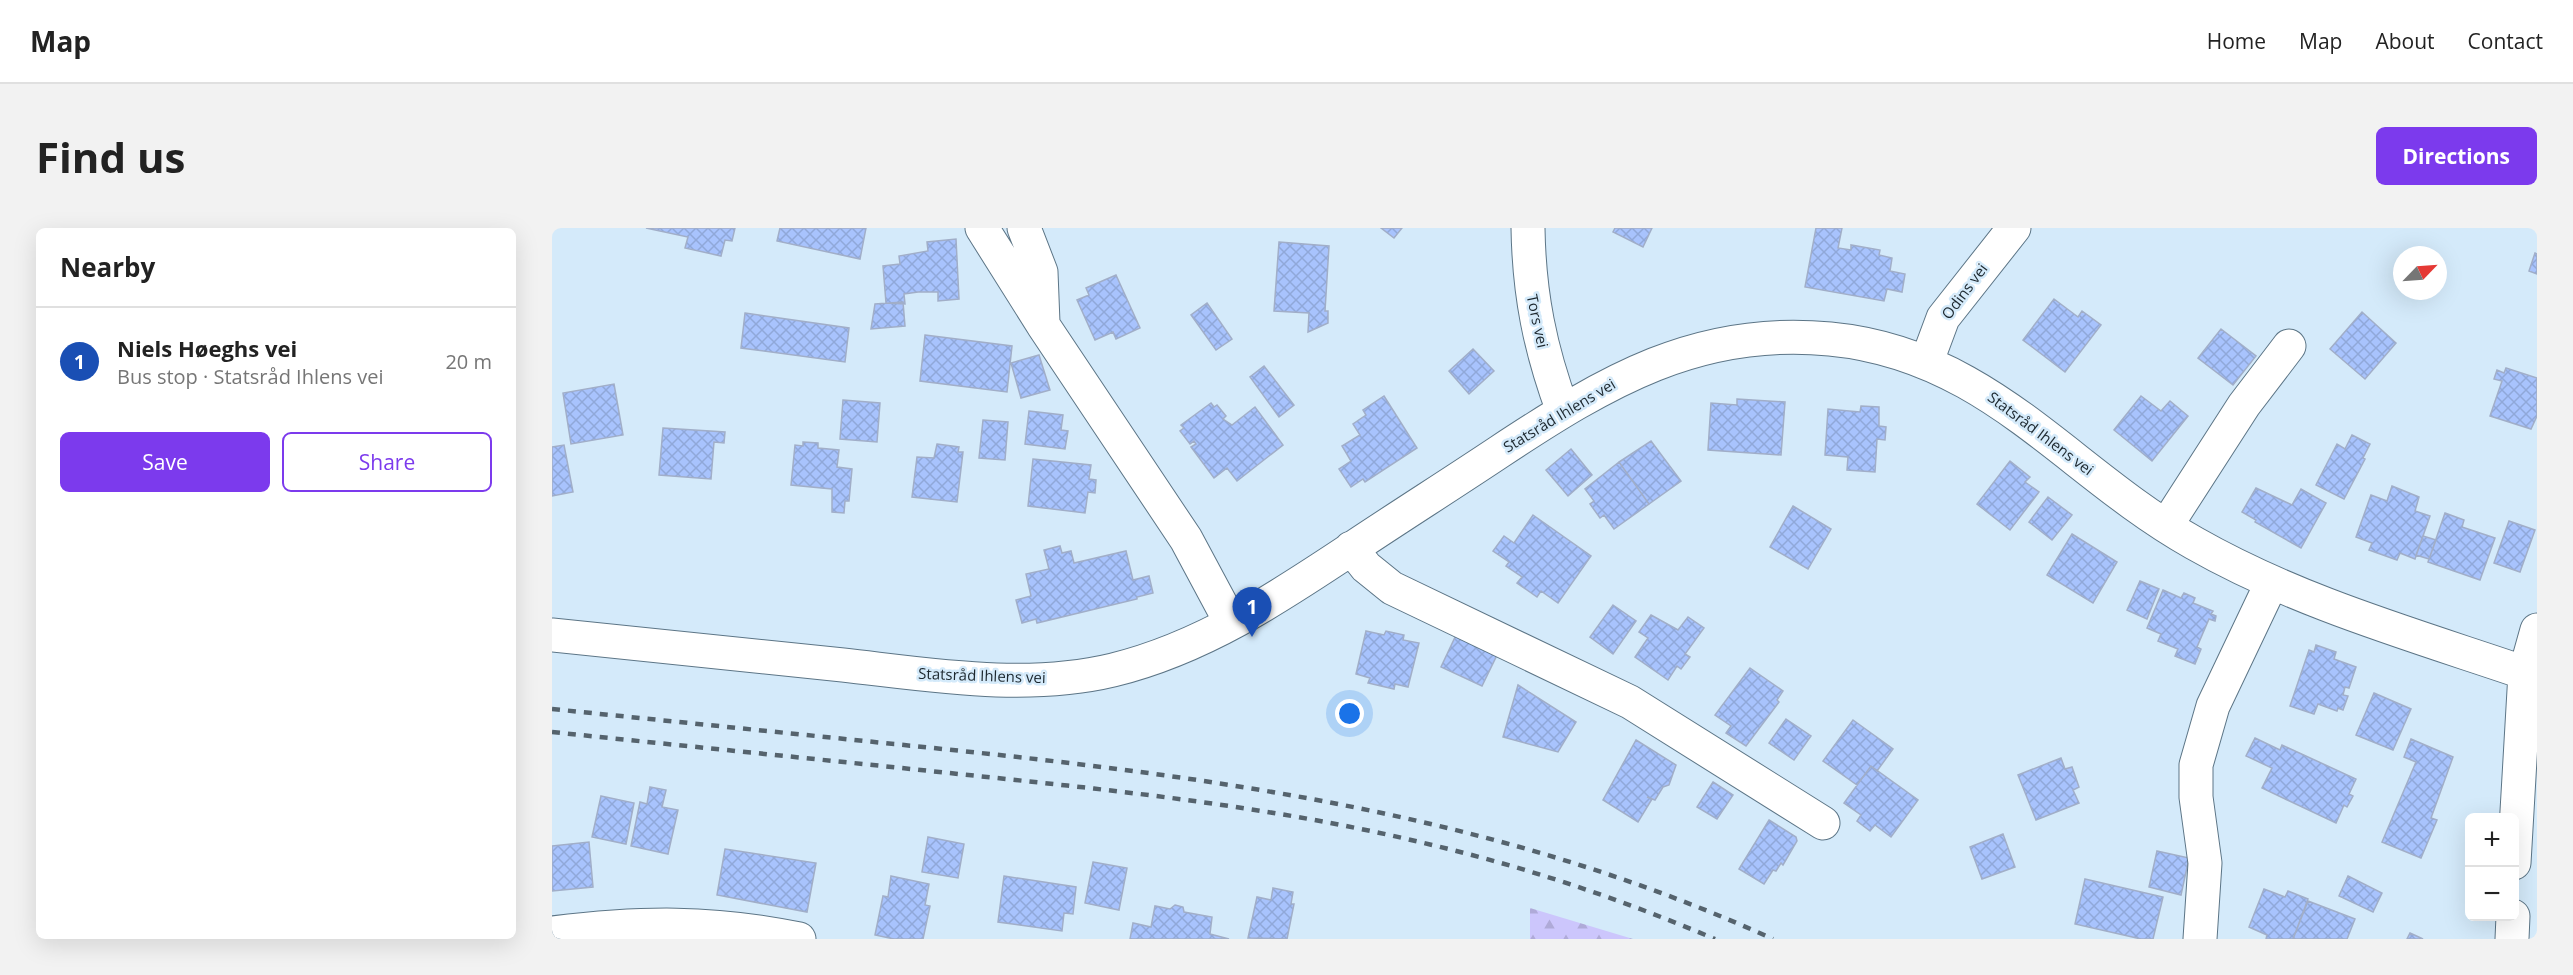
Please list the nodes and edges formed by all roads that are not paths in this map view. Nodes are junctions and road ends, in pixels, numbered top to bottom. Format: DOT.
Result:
graph roads {
  1 [pos="982,228"];
  2 [pos="1024,228"];
  3 [pos="1528,228"];
  4 [pos="2014,228"];
  5 [pos="1043,325"];
  6 [pos="2289,346"];
  7 [pos="1927,361"];
  8 [pos="1563,411"];
  9 [pos="2166,526"];
  10 [pos="1352,548"];
  11 [pos="2272,582"];
  12 [pos="1231,623"];
  13 [pos="2537,630"];
  14 [pos="552,635"];
  15 [pos="2531,675"];
  16 [pos="2519,813"];
  17 [pos="1823,823"];
  18 [pos="2513,921"];
  19 [pos="552,933"];
  20 [pos="799,939"];
  21 [pos="2200,939"];
  22 [pos="2512,939"];
  1 -- 5 [label="street"];
  2 -- 5 [label="street"];
  3 -- 8 [label="street, Tors vei"];
  4 -- 7 [label="street, Odins vei"];
  5 -- 12 [label="street"];
  6 -- 9 [label="street"];
  7 -- 8 [label="street, Statsråd Ihlens vei"];
  7 -- 9 [label="street, Statsråd Ihlens vei"];
  8 -- 10 [label="street, Statsråd Ihlens vei"];
  9 -- 11 [label="street, Statsråd Ihlens vei"];
  10 -- 12 [label="street, Statsråd Ihlens vei"];
  10 -- 17 [label="street"];
  11 -- 15 [label="street, Statsråd Ihlens vei"];
  11 -- 21 [label="street"];
  12 -- 14 [label="street, Statsråd Ihlens vei"];
  13 -- 15 [label="street"];
  15 -- 16 [label="street"];
  18 -- 22 [label="street"];
  19 -- 20 [label="street"];
}
